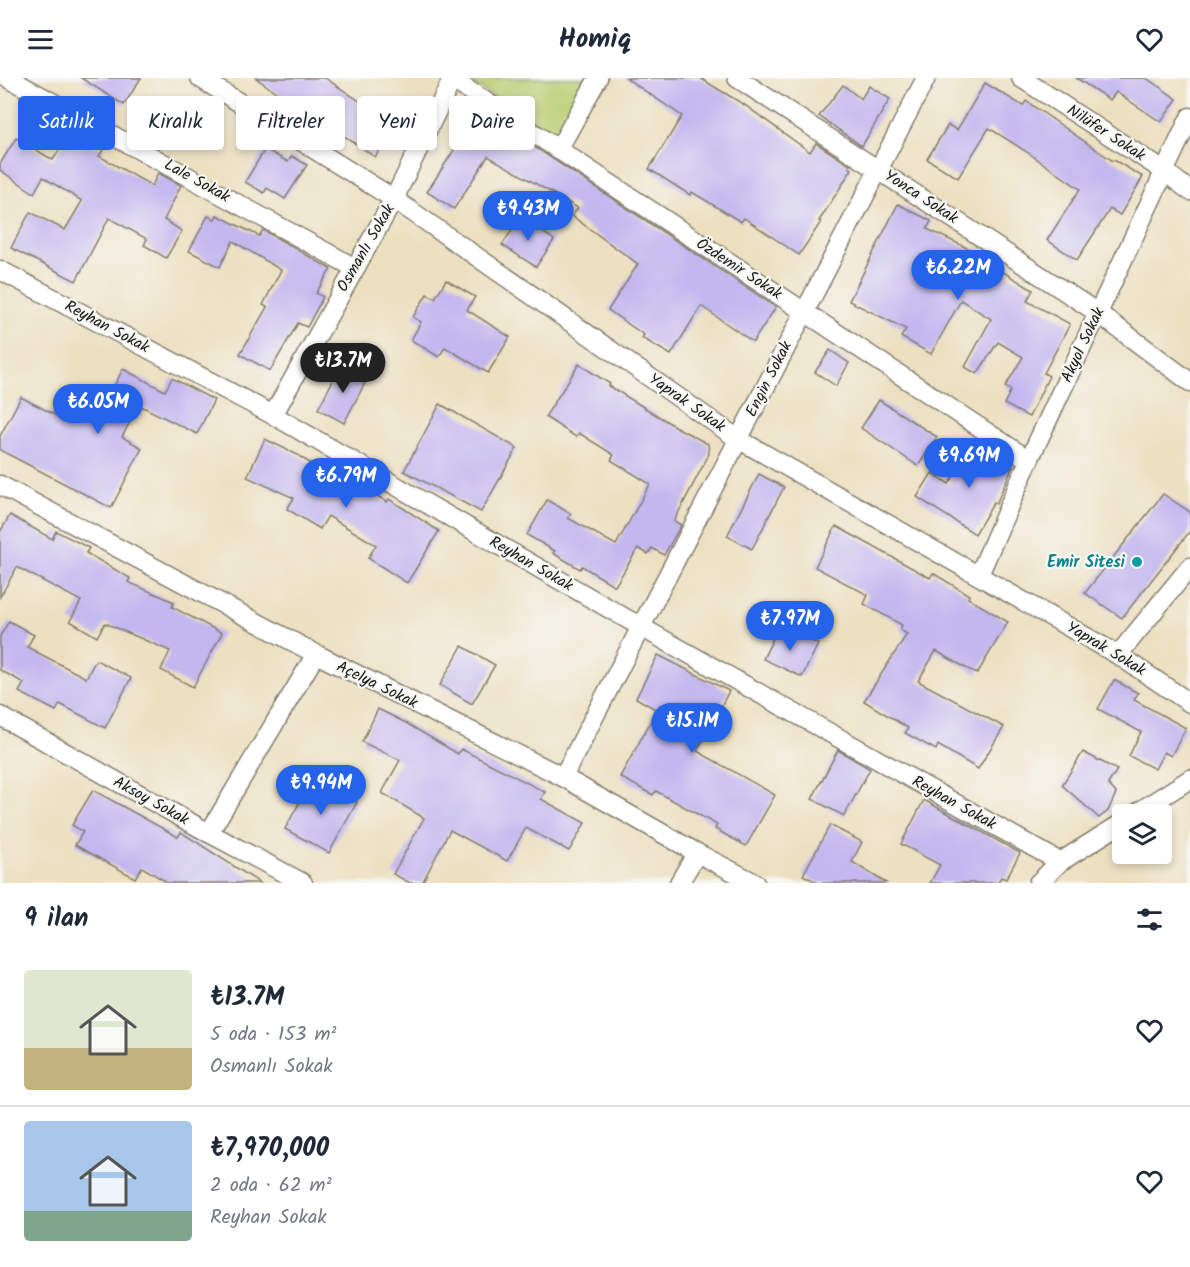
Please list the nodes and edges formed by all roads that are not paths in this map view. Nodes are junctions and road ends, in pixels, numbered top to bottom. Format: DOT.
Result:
graph roads {
  1 [pos="8,78"];
  2 [pos="200,78"];
  3 [pos="598,78"];
  4 [pos="737,78"];
  5 [pos="926,78"];
  6 [pos="1021,78"];
  7 [pos="452,79"];
  8 [pos="1190,117"];
  9 [pos="558,150"];
  10 [pos="878,170"];
  11 [pos="1164,171"];
  12 [pos="1190,191"];
  13 [pos="394,199"];
  14 [pos="355,268"];
  15 [pos="0,270"];
  16 [pos="804,312"];
  17 [pos="1098,313"];
  18 [pos="1190,382"];
  19 [pos="273,415"];
  20 [pos="738,439"];
  21 [pos="1029,460"];
  22 [pos="0,485"];
  23 [pos="1190,567"];
  24 [pos="979,575"];
  25 [pos="641,627"];
  26 [pos="316,654"];
  27 [pos="1118,655"];
  28 [pos="1190,703"];
  29 [pos="0,716"];
  30 [pos="563,777"];
  31 [pos="1190,779"];
  32 [pos="1151,804"];
  33 [pos="1112,829"];
  34 [pos="209,833"];
  35 [pos="697,853"];
  36 [pos="1060,862"];
  37 [pos="295,881"];
  38 [pos="679,883"];
  39 [pos="755,883"];
  40 [pos="1038,883"];
  1 -- 14 [label="street, Lale Sokak"];
  2 -- 13 [label="street, Yaprak Sokak"];
  3 -- 9 [label="street"];
  4 -- 10 [label="street, Yonca Sokak"];
  5 -- 10 [label="street, Engin Sokak"];
  6 -- 11 [label="street, Nilüfer Sokak"];
  7 -- 9 [label="street, Özdemir Sokak"];
  7 -- 13 [label="street, Osmanlı Sokak"];
  8 -- 11 [label="street, Akyol Sokak"];
  9 -- 16 [label="street, Özdemir Sokak"];
  10 -- 16 [label="street, Engin Sokak"];
  10 -- 17 [label="street, Yonca Sokak"];
  11 -- 12 [label="street, Nilüfer Sokak"];
  11 -- 17 [label="street, Akyol Sokak"];
  13 -- 14 [label="street, Osmanlı Sokak"];
  13 -- 20 [label="street, Yaprak Sokak"];
  14 -- 19 [label="street, Osmanlı Sokak"];
  15 -- 19 [label="street, Reyhan Sokak"];
  16 -- 20 [label="street, Engin Sokak"];
  16 -- 21 [label="street, Özdemir Sokak"];
  17 -- 18 [label="street, Yonca Sokak"];
  17 -- 21 [label="street, Akyol Sokak"];
  19 -- 25 [label="street, Reyhan Sokak"];
  20 -- 24 [label="street, Yaprak Sokak"];
  20 -- 25 [label="street, Engin Sokak"];
  21 -- 24 [label="street, Akyol Sokak"];
  22 -- 26 [label="street, Açelya Sokak"];
  23 -- 27 [label="street"];
  24 -- 27 [label="street, Yaprak Sokak"];
  25 -- 30 [label="street, Engin Sokak"];
  25 -- 36 [label="street, Reyhan Sokak"];
  26 -- 30 [label="street, Açelya Sokak"];
  26 -- 34 [label="street"];
  27 -- 28 [label="street, Yaprak Sokak"];
  29 -- 34 [label="street, Aksoy Sokak"];
  30 -- 35 [label="street, Açelya Sokak"];
  31 -- 32 [label="street"];
  33 -- 36 [label="street"];
  34 -- 37 [label="street, Aksoy Sokak"];
  35 -- 38 [label="street"];
  35 -- 39 [label="street, Açelya Sokak"];
  36 -- 40 [label="street"];
}
